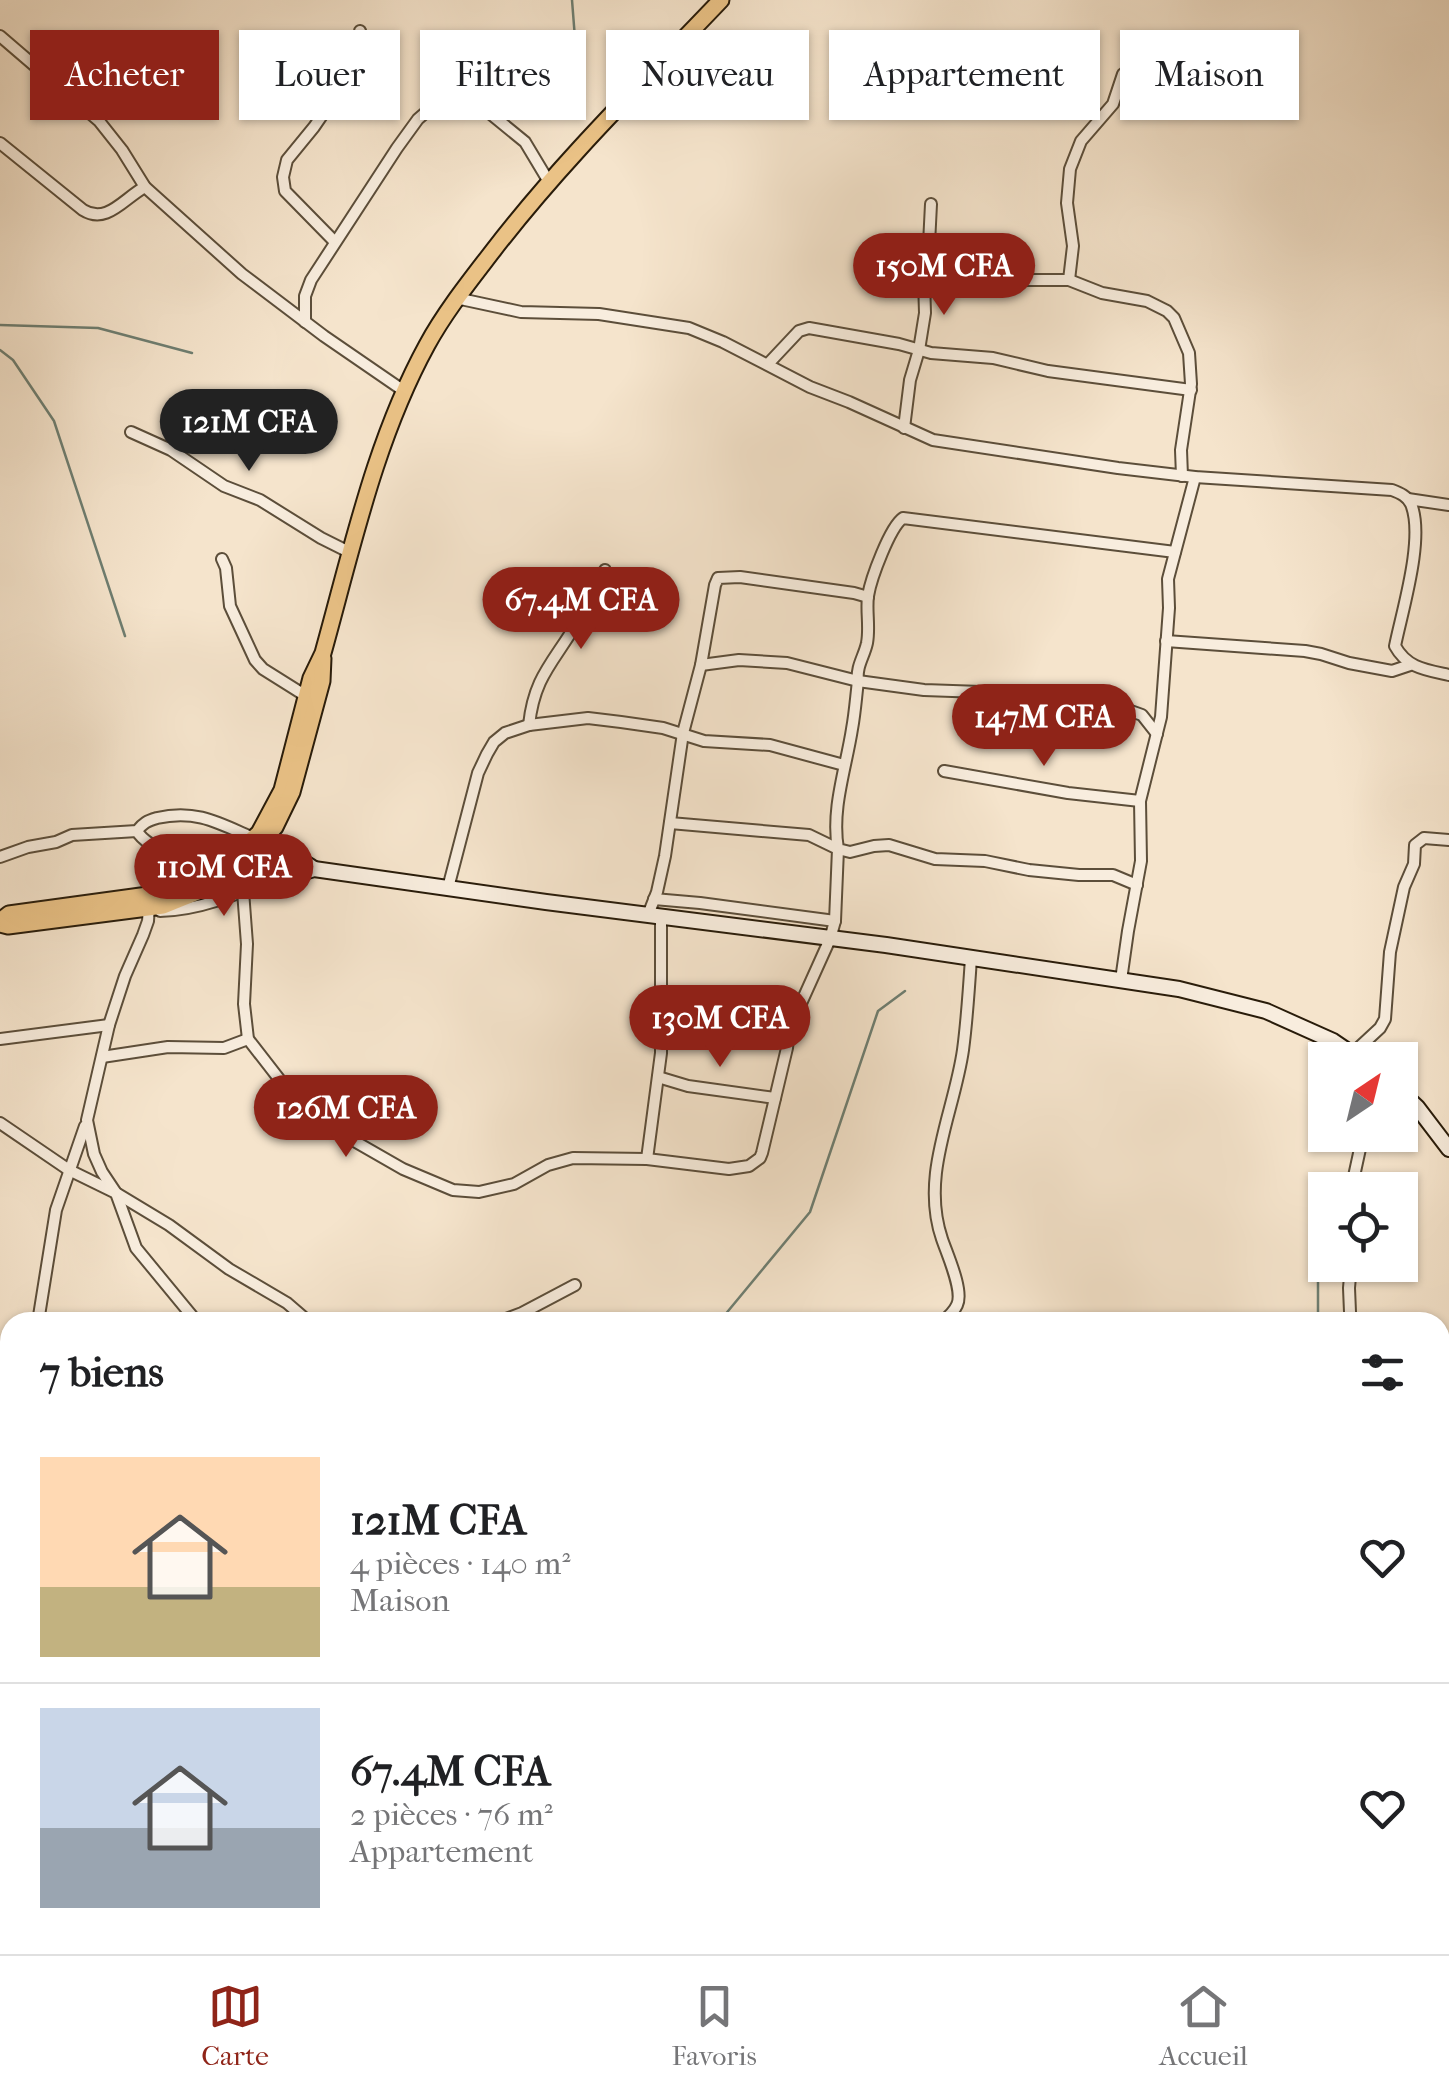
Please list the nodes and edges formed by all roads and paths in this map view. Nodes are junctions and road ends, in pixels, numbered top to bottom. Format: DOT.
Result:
graph roads {
  1 [pos="721,0"];
  2 [pos="0,36"];
  3 [pos="1120,84"];
  4 [pos="319,120"];
  5 [pos="0,144"];
  6 [pos="549,182"];
  7 [pos="144,187"];
  8 [pos="930,204"];
  9 [pos="335,242"];
  10 [pos="924,280"];
  11 [pos="1069,280"];
  12 [pos="456,298"];
  13 [pos="305,322"];
  14 [pos="920,350"];
  15 [pos="768,364"];
  16 [pos="1190,390"];
  17 [pos="404,391"];
  18 [pos="904,428"];
  19 [pos="132,432"];
  20 [pos="1189,477"];
  21 [pos="1408,499"];
  22 [pos="1449,505"];
  23 [pos="1175,552"];
  24 [pos="351,553"];
  25 [pos="222,559"];
  26 [pos="605,570"];
  27 [pos="868,597"];
  28 [pos="1166,641"];
  29 [pos="323,653"];
  30 [pos="1410,664"];
  31 [pos="701,665"];
  32 [pos="1449,675"];
  33 [pos="858,680"];
  34 [pos="306,696"];
  35 [pos="529,725"];
  36 [pos="683,733"];
  37 [pos="1157,734"];
  38 [pos="844,765"];
  39 [pos="944,772"];
  40 [pos="1140,801"];
  41 [pos="670,823"];
  42 [pos="137,831"];
  43 [pos="1449,840"];
  44 [pos="255,842"];
  45 [pos="838,849"];
  46 [pos="0,857"];
  47 [pos="166,863"];
  48 [pos="314,870"];
  49 [pos="287,873"];
  50 [pos="1137,884"];
  51 [pos="448,888"];
  52 [pos="243,891"];
  53 [pos="654,899"];
  54 [pos="148,904"];
  55 [pos="654,916"];
  56 [pos="835,922"];
  57 [pos="0,923"];
  58 [pos="830,939"];
  59 [pos="972,958"];
  60 [pos="1122,980"];
  61 [pos="109,1025"];
  62 [pos="0,1039"];
  63 [pos="248,1039"];
  64 [pos="1334,1042"];
  65 [pos="1369,1042"];
  66 [pos="102,1057"];
  67 [pos="658,1077"];
  68 [pos="775,1098"];
  69 [pos="1418,1108"];
  70 [pos="87,1120"];
  71 [pos="0,1123"];
  72 [pos="1449,1149"];
  73 [pos="647,1159"];
  74 [pos="69,1170"];
  75 [pos="116,1193"];
  76 [pos="1350,1282"];
  77 [pos="575,1285"];
  78 [pos="40,1312"];
  79 [pos="189,1312"];
  80 [pos="297,1312"];
  81 [pos="524,1312"];
  82 [pos="951,1312"];
  83 [pos="1350,1312"];
  1 -- 6 [label="main road"];
  2 -- 7 [label="street"];
  3 -- 11 [label="street"];
  4 -- 9 [label="street"];
  5 -- 7 [label="street"];
  6 -- 9 [label="street"];
  6 -- 12 [label="main road"];
  7 -- 13 [label="street"];
  8 -- 10 [label="street"];
  9 -- 13 [label="street"];
  10 -- 11 [label="street"];
  10 -- 14 [label="street"];
  11 -- 16 [label="street"];
  12 -- 15 [label="street"];
  12 -- 17 [label="main road"];
  13 -- 17 [label="street"];
  14 -- 15 [label="street"];
  14 -- 16 [label="street"];
  14 -- 18 [label="street"];
  15 -- 18 [label="street"];
  16 -- 20 [label="street"];
  17 -- 24 [label="main road"];
  18 -- 20 [label="street"];
  19 -- 24 [label="street"];
  20 -- 21 [label="street"];
  20 -- 23 [label="street"];
  21 -- 22 [label="street"];
  21 -- 30 [label="street"];
  23 -- 27 [label="street"];
  23 -- 28 [label="street"];
  24 -- 29 [label="main road"];
  25 -- 34 [label="street"];
  26 -- 35 [label="street"];
  27 -- 31 [label="street"];
  27 -- 33 [label="street"];
  28 -- 30 [label="street"];
  28 -- 37 [label="street"];
  29 -- 34 [label="main road"];
  29 -- 44 [label="main road"];
  30 -- 32 [label="street"];
  31 -- 33 [label="street"];
  31 -- 36 [label="street"];
  33 -- 37 [label="street"];
  33 -- 38 [label="street"];
  34 -- 44 [label="main road"];
  35 -- 36 [label="street"];
  35 -- 51 [label="street"];
  36 -- 38 [label="street"];
  36 -- 41 [label="street"];
  37 -- 40 [label="street"];
  38 -- 45 [label="street"];
  39 -- 40 [label="street"];
  40 -- 50 [label="street"];
  41 -- 45 [label="street"];
  41 -- 53 [label="street"];
  42 -- 44 [label="street"];
  42 -- 46 [label="street"];
  42 -- 47 [label="street"];
  43 -- 65 [label="street"];
  44 -- 48 [label="street"];
  44 -- 49 [label="street"];
  44 -- 54 [label="main road"];
  45 -- 50 [label="street"];
  45 -- 56 [label="street"];
  48 -- 49 [label="street"];
  48 -- 51 [label="street"];
  49 -- 52 [label="street"];
  50 -- 60 [label="street"];
  51 -- 55 [label="street"];
  52 -- 54 [label="street"];
  52 -- 63 [label="street"];
  53 -- 55 [label="street"];
  53 -- 56 [label="street"];
  54 -- 57 [label="main road"];
  54 -- 61 [label="street"];
  55 -- 58 [label="street"];
  55 -- 67 [label="street"];
  56 -- 58 [label="street"];
  58 -- 59 [label="street"];
  58 -- 68 [label="street"];
  59 -- 60 [label="street"];
  59 -- 82 [label="street"];
  60 -- 64 [label="street"];
  61 -- 62 [label="street"];
  61 -- 66 [label="street"];
  63 -- 66 [label="street"];
  63 -- 73 [label="street"];
  66 -- 70 [label="street"];
  67 -- 68 [label="street"];
  67 -- 73 [label="street"];
  68 -- 73 [label="street"];
  69 -- 72 [label="street"];
  70 -- 74 [label="street"];
  70 -- 75 [label="street"];
  71 -- 74 [label="street"];
  74 -- 75 [label="street"];
  74 -- 78 [label="street"];
  75 -- 79 [label="street"];
  75 -- 80 [label="street"];
  76 -- 83 [label="street"];
  77 -- 81 [label="street"];
}
